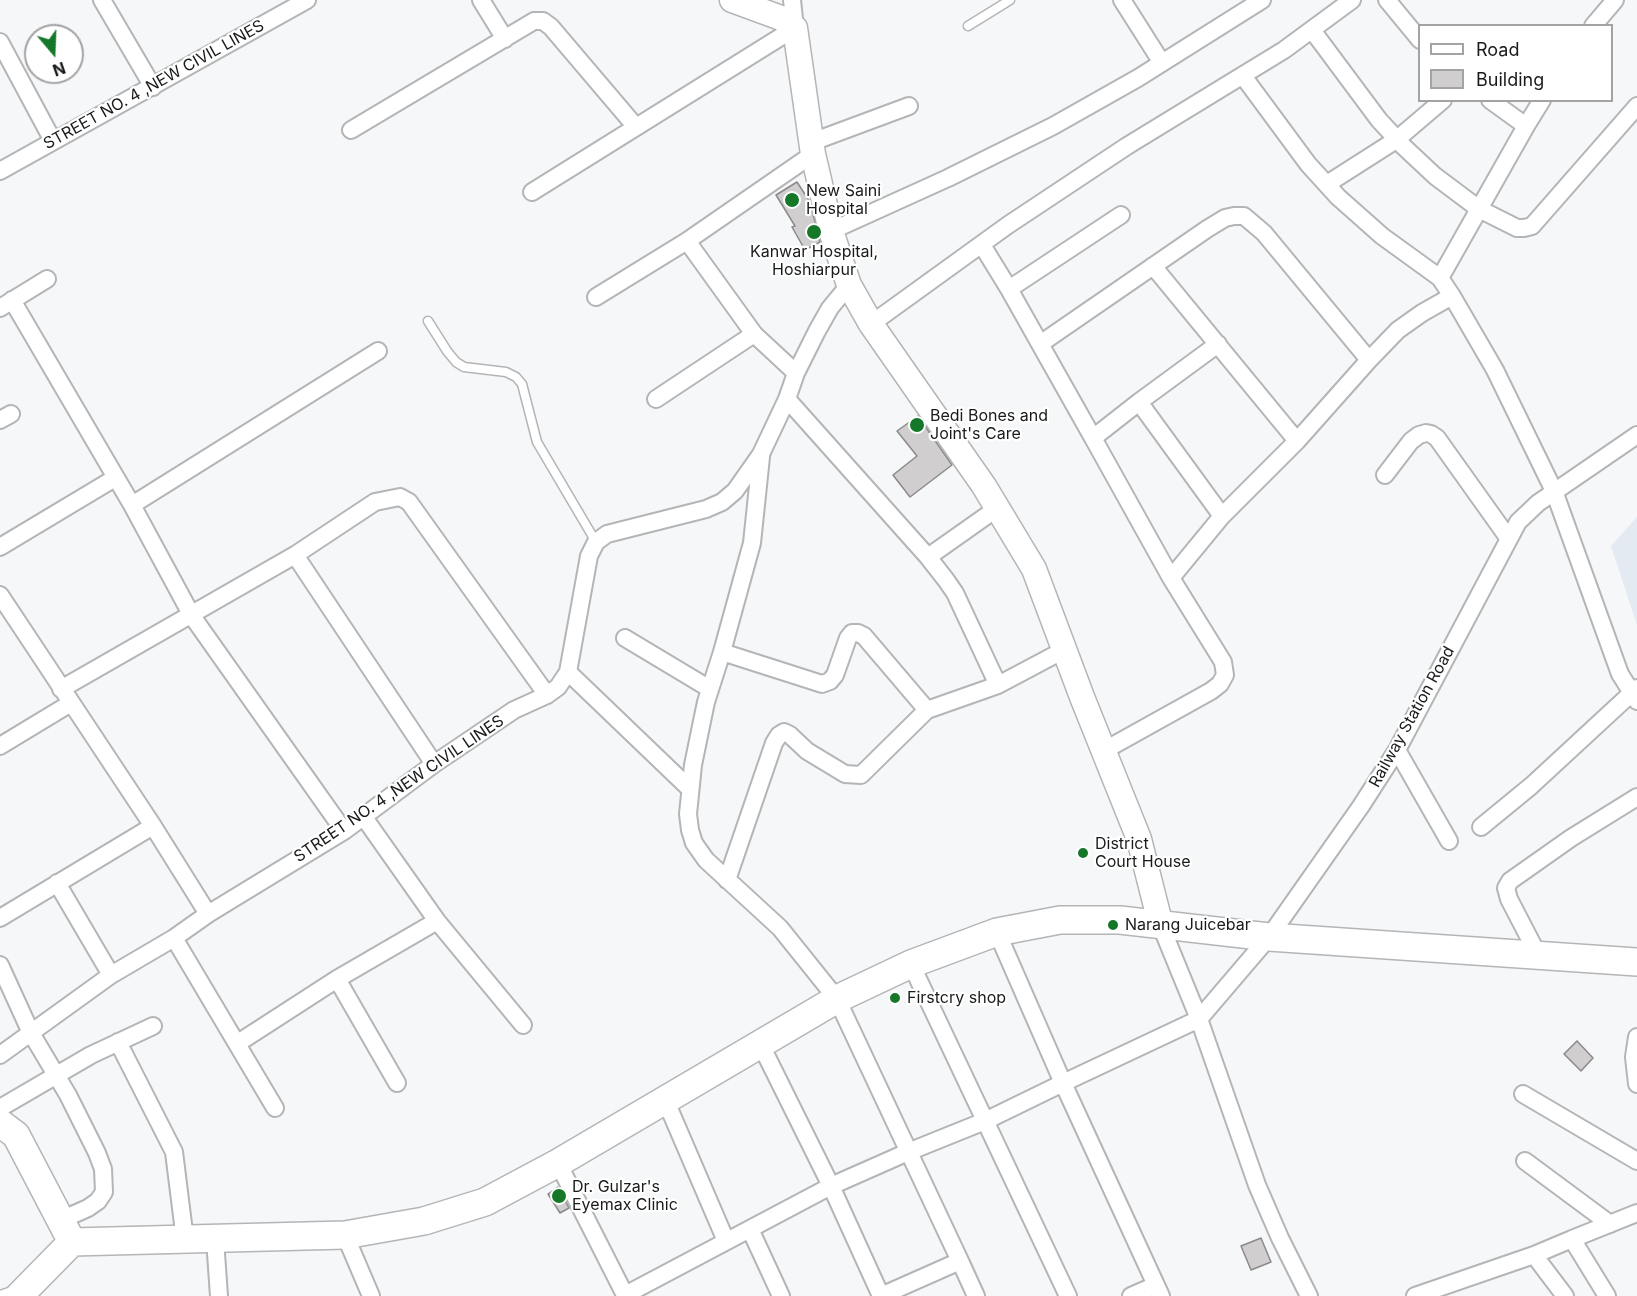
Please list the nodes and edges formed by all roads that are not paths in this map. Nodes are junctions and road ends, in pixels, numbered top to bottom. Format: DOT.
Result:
graph roads {
  1 [pos="102,0"];
  2 [pos="307,0"];
  3 [pos="481,0"];
  4 [pos="732,0"];
  5 [pos="792,0"];
  6 [pos="1010,0"];
  7 [pos="1122,0"];
  8 [pos="1262,0"];
  9 [pos="1352,0"];
  10 [pos="1387,0"];
  11 [pos="1614,0"];
  12 [pos="1241,6"];
  13 [pos="1595,24"];
  14 [pos="968,26"];
  15 [pos="795,28"];
  16 [pos="1312,30"];
  17 [pos="505,39"];
  18 [pos="1418,39"];
  19 [pos="0,42"];
  20 [pos="1162,63"];
  21 [pos="1243,76"];
  22 [pos="153,87"];
  23 [pos="1441,102"];
  24 [pos="1493,102"];
  25 [pos="1541,102"];
  26 [pos="909,106"];
  27 [pos="1637,106"];
  28 [pos="1526,126"];
  29 [pos="636,127"];
  30 [pos="351,130"];
  31 [pos="1396,140"];
  32 [pos="53,141"];
  33 [pos="813,148"];
  34 [pos="0,171"];
  35 [pos="1327,184"];
  36 [pos="532,192"];
  37 [pos="1479,209"];
  38 [pos="1121,215"];
  39 [pos="831,231"];
  40 [pos="687,242"];
  41 [pos="982,245"];
  42 [pos="1153,266"];
  43 [pos="1440,278"];
  44 [pos="47,279"];
  45 [pos="849,285"];
  46 [pos="1009,289"];
  47 [pos="1452,296"];
  48 [pos="596,297"];
  49 [pos="6,304"];
  50 [pos="428,321"];
  51 [pos="871,324"];
  52 [pos="754,334"];
  53 [pos="1040,344"];
  54 [pos="1218,344"];
  55 [pos="378,351"];
  56 [pos="1369,360"];
  57 [pos="796,373"];
  58 [pos="656,399"];
  59 [pos="787,399"];
  60 [pos="1138,402"];
  61 [pos="1637,435"];
  62 [pos="1093,438"];
  63 [pos="1297,441"];
  64 [pos="761,454"];
  65 [pos="1385,475"];
  66 [pos="115,478"];
  67 [pos="1554,492"];
  68 [pos="132,505"];
  69 [pos="996,509"];
  70 [pos="1222,516"];
  71 [pos="1509,539"];
  72 [pos="596,542"];
  73 [pos="0,547"];
  74 [pos="295,555"];
  75 [pos="928,557"];
  76 [pos="1171,578"];
  77 [pos="0,595"];
  78 [pos="192,616"];
  79 [pos="625,638"];
  80 [pos="1064,650"];
  81 [pos="722,652"];
  82 [pos="568,672"];
  83 [pos="998,685"];
  84 [pos="710,689"];
  85 [pos="1635,694"];
  86 [pos="547,695"];
  87 [pos="66,696"];
  88 [pos="927,710"];
  89 [pos="0,746"];
  90 [pos="1105,750"];
  91 [pos="1397,750"];
  92 [pos="434,764"];
  93 [pos="690,789"];
  94 [pos="1637,797"];
  95 [pos="363,816"];
  96 [pos="153,826"];
  97 [pos="1481,827"];
  98 [pos="344,831"];
  99 [pos="1449,841"];
  100 [pos="727,880"];
  101 [pos="57,883"];
  102 [pos="208,914"];
  103 [pos="0,918"];
  104 [pos="437,921"];
  105 [pos="1161,926"];
  106 [pos="997,932"];
  107 [pos="1269,937"];
  108 [pos="174,938"];
  109 [pos="1538,955"];
  110 [pos="1637,962"];
  111 [pos="911,964"];
  112 [pos="0,965"];
  113 [pos="111,975"];
  114 [pos="337,979"];
  115 [pos="837,999"];
  116 [pos="1199,1019"];
  117 [pos="523,1024"];
  118 [pos="153,1026"];
  119 [pos="31,1033"];
  120 [pos="1637,1037"];
  121 [pos="118,1042"];
  122 [pos="238,1042"];
  123 [pos="760,1043"];
  124 [pos="0,1054"];
  125 [pos="57,1074"];
  126 [pos="397,1083"];
  127 [pos="1063,1083"];
  128 [pos="1637,1084"];
  129 [pos="1523,1094"];
  130 [pos="665,1099"];
  131 [pos="0,1108"];
  132 [pos="275,1108"];
  133 [pos="985,1121"];
  134 [pos="0,1123"];
  135 [pos="908,1152"];
  136 [pos="1525,1161"];
  137 [pos="1637,1161"];
  138 [pos="558,1163"];
  139 [pos="831,1186"];
  140 [pos="1637,1214"];
  141 [pos="1610,1224"];
  142 [pos="750,1229"];
  143 [pos="67,1231"];
  144 [pos="345,1235"];
  145 [pos="215,1239"];
  146 [pos="1572,1239"];
  147 [pos="185,1240"];
  148 [pos="726,1241"];
  149 [pos="1534,1255"];
  150 [pos="960,1262"];
  151 [pos="1158,1290"];
  152 [pos="23,1291"];
  153 [pos="0,1295"];
  154 [pos="219,1296"];
  155 [pos="371,1296"];
  156 [pos="625,1296"];
  157 [pos="781,1296"];
  158 [pos="881,1296"];
  159 [pos="976,1296"];
  160 [pos="1068,1296"];
  161 [pos="1131,1296"];
  162 [pos="1309,1296"];
  163 [pos="1415,1296"];
  164 [pos="1565,1296"];
  165 [pos="1607,1296"];
  1 -- 22 [label="street"];
  2 -- 22 [label="street, STREET NO. 4 ,NEW CIVIL LINES"];
  3 -- 17 [label="street"];
  4 -- 15 [label="main road"];
  5 -- 15 [label="street"];
  6 -- 14 [label="lane"];
  7 -- 20 [label="street"];
  8 -- 12 [label="street"];
  9 -- 16 [label="street"];
  10 -- 18 [label="street"];
  11 -- 13 [label="street"];
  12 -- 20 [label="street"];
  15 -- 29 [label="street"];
  15 -- 33 [label="main road"];
  16 -- 21 [label="street"];
  16 -- 31 [label="street"];
  17 -- 29 [label="street"];
  17 -- 30 [label="street"];
  19 -- 32 [label="street"];
  20 -- 39 [label="street"];
  21 -- 35 [label="street"];
  21 -- 41 [label="street"];
  22 -- 32 [label="street, STREET NO. 4 ,NEW CIVIL LINES"];
  23 -- 31 [label="street"];
  24 -- 28 [label="street"];
  25 -- 28 [label="street"];
  26 -- 33 [label="street"];
  27 -- 37 [label="street"];
  28 -- 37 [label="street"];
  29 -- 36 [label="street"];
  31 -- 35 [label="street"];
  31 -- 37 [label="street"];
  32 -- 34 [label="street, STREET NO. 4 ,NEW CIVIL LINES"];
  33 -- 39 [label="main road"];
  33 -- 40 [label="street"];
  35 -- 43 [label="street"];
  37 -- 43 [label="street"];
  38 -- 46 [label="street"];
  39 -- 45 [label="main road"];
  40 -- 48 [label="street"];
  40 -- 52 [label="street"];
  41 -- 46 [label="street"];
  41 -- 51 [label="street"];
  42 -- 53 [label="street"];
  42 -- 54 [label="street"];
  42 -- 56 [label="street"];
  43 -- 47 [label="street"];
  44 -- 49 [label="street"];
  45 -- 51 [label="main road"];
  45 -- 57 [label="street"];
  46 -- 53 [label="street"];
  47 -- 56 [label="street"];
  47 -- 67 [label="street"];
  49 -- 66 [label="street"];
  50 -- 72 [label="lane"];
  51 -- 69 [label="main road"];
  52 -- 57 [label="street"];
  52 -- 58 [label="street"];
  53 -- 62 [label="street"];
  54 -- 60 [label="street"];
  54 -- 63 [label="street"];
  55 -- 68 [label="street"];
  56 -- 63 [label="street"];
  57 -- 59 [label="street"];
  59 -- 64 [label="street"];
  59 -- 75 [label="street"];
  60 -- 62 [label="street"];
  60 -- 70 [label="street"];
  61 -- 67 [label="street, Railway Station Road"];
  62 -- 76 [label="street"];
  63 -- 70 [label="street"];
  64 -- 72 [label="street"];
  64 -- 81 [label="street"];
  65 -- 71 [label="street"];
  66 -- 68 [label="street"];
  66 -- 73 [label="street"];
  67 -- 71 [label="street, Railway Station Road"];
  67 -- 85 [label="street"];
  68 -- 78 [label="street"];
  69 -- 75 [label="street"];
  69 -- 80 [label="main road"];
  70 -- 76 [label="street"];
  71 -- 91 [label="street, Railway Station Road"];
  72 -- 82 [label="street"];
  74 -- 78 [label="street"];
  74 -- 86 [label="street"];
  74 -- 92 [label="street"];
  75 -- 83 [label="street"];
  76 -- 90 [label="street"];
  77 -- 87 [label="street"];
  78 -- 87 [label="street"];
  78 -- 98 [label="street"];
  79 -- 84 [label="street"];
  80 -- 83 [label="street"];
  80 -- 90 [label="main road"];
  81 -- 84 [label="street"];
  81 -- 88 [label="street"];
  82 -- 86 [label="street, STREET NO. 4 ,NEW CIVIL LINES"];
  82 -- 93 [label="street"];
  83 -- 88 [label="street"];
  84 -- 93 [label="street"];
  85 -- 97 [label="street"];
  86 -- 92 [label="street, STREET NO. 4 ,NEW CIVIL LINES"];
  87 -- 89 [label="street"];
  87 -- 96 [label="street"];
  88 -- 100 [label="street"];
  90 -- 105 [label="main road"];
  91 -- 99 [label="street"];
  91 -- 107 [label="street, Railway Station Road"];
  92 -- 95 [label="street, STREET NO. 4 ,NEW CIVIL LINES"];
  93 -- 100 [label="street"];
  94 -- 109 [label="street"];
  95 -- 98 [label="street, STREET NO. 4 ,NEW CIVIL LINES"];
  95 -- 104 [label="street"];
  96 -- 101 [label="street"];
  96 -- 102 [label="street"];
  98 -- 102 [label="street, STREET NO. 4 ,NEW CIVIL LINES"];
  100 -- 115 [label="street"];
  101 -- 103 [label="street"];
  101 -- 113 [label="street"];
  102 -- 108 [label="street, STREET NO. 4 ,NEW CIVIL LINES"];
  104 -- 114 [label="street"];
  104 -- 117 [label="street"];
  105 -- 106 [label="main road"];
  105 -- 107 [label="main road"];
  105 -- 116 [label="street"];
  106 -- 111 [label="main road"];
  106 -- 127 [label="street"];
  107 -- 109 [label="main road"];
  107 -- 116 [label="street, Railway Station Road"];
  108 -- 113 [label="street, STREET NO. 4 ,NEW CIVIL LINES"];
  108 -- 122 [label="street"];
  109 -- 110 [label="main road"];
  111 -- 115 [label="main road"];
  111 -- 133 [label="street"];
  112 -- 119 [label="street"];
  113 -- 119 [label="street, STREET NO. 4 ,NEW CIVIL LINES"];
  114 -- 122 [label="street"];
  114 -- 126 [label="street"];
  115 -- 123 [label="main road"];
  115 -- 135 [label="street"];
  116 -- 127 [label="street"];
  116 -- 162 [label="street"];
  118 -- 121 [label="street"];
  119 -- 124 [label="street, STREET NO. 4 ,NEW CIVIL LINES"];
  119 -- 125 [label="street"];
  120 -- 128 [label="street"];
  121 -- 125 [label="street"];
  121 -- 147 [label="street"];
  122 -- 132 [label="street"];
  123 -- 130 [label="main road"];
  123 -- 139 [label="street"];
  125 -- 131 [label="street"];
  125 -- 143 [label="street"];
  127 -- 133 [label="street"];
  127 -- 151 [label="street"];
  129 -- 137 [label="street"];
  130 -- 138 [label="main road"];
  130 -- 148 [label="street"];
  133 -- 135 [label="street"];
  133 -- 160 [label="street"];
  134 -- 143 [label="main road"];
  135 -- 139 [label="street"];
  135 -- 150 [label="street"];
  136 -- 141 [label="street"];
  138 -- 144 [label="main road"];
  138 -- 156 [label="street"];
  139 -- 142 [label="street"];
  139 -- 158 [label="street"];
  140 -- 141 [label="street"];
  141 -- 146 [label="street"];
  142 -- 148 [label="street"];
  142 -- 157 [label="street"];
  143 -- 147 [label="main road"];
  143 -- 152 [label="main road"];
  144 -- 145 [label="main road"];
  144 -- 155 [label="street"];
  145 -- 147 [label="main road"];
  145 -- 154 [label="street"];
  146 -- 149 [label="street"];
  146 -- 165 [label="street"];
  148 -- 156 [label="street"];
  149 -- 163 [label="street"];
  149 -- 164 [label="street"];
  150 -- 158 [label="street"];
  150 -- 159 [label="street"];
  151 -- 161 [label="street"];
  152 -- 153 [label="lane"];
}
